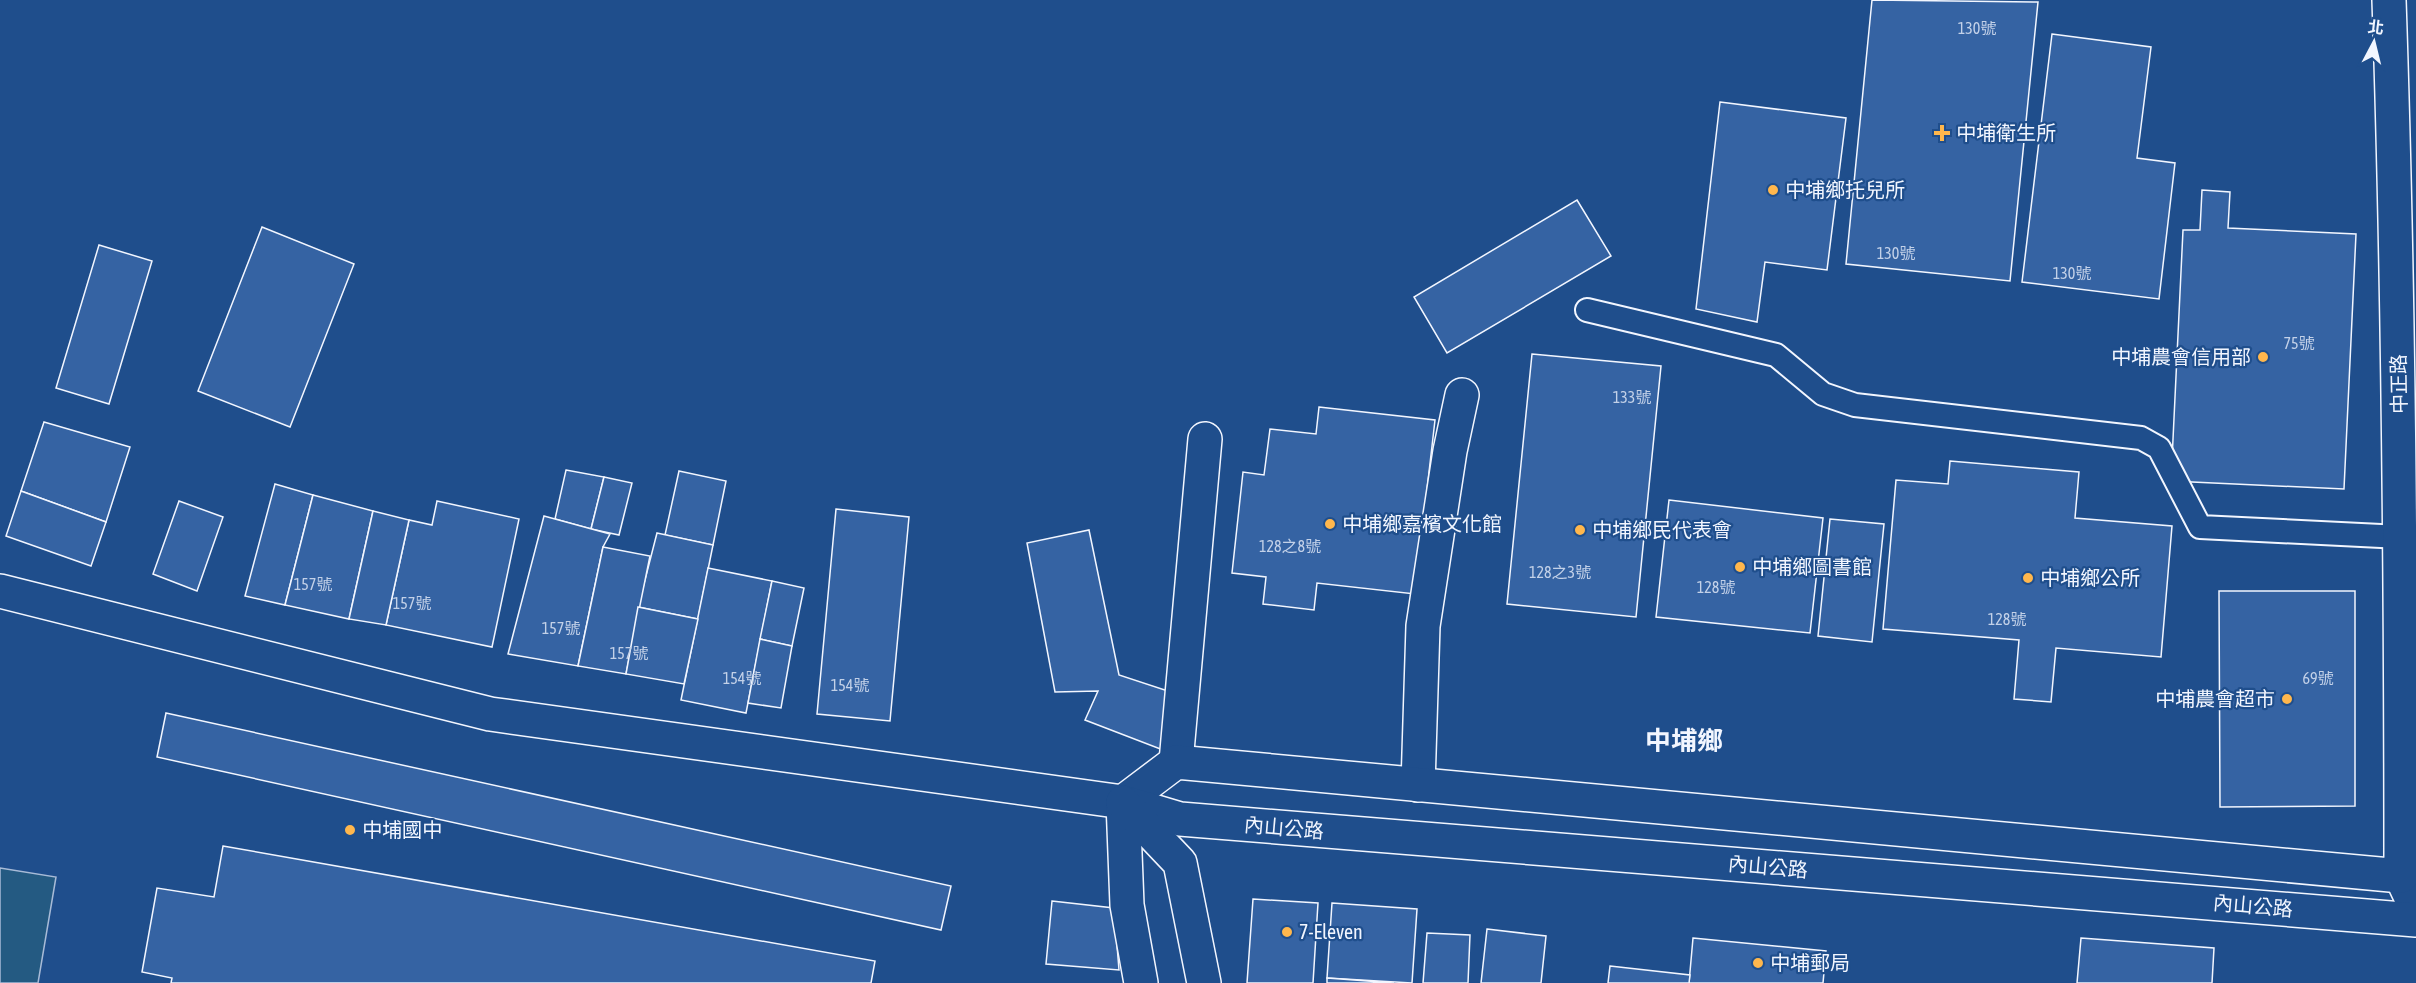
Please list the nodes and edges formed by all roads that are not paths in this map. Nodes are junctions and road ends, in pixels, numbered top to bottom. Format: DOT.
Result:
graph roads {
  1 [pos="2389,0"];
  2 [pos="1587,310"];
  3 [pos="1462,395"];
  4 [pos="1205,439"];
  5 [pos="2401,537"];
  6 [pos="0,591"];
  7 [pos="1176,762"];
  8 [pos="1418,785"];
  9 [pos="1123,802"];
  10 [pos="2401,876"];
  11 [pos="2416,908"];
  12 [pos="2416,920"];
  13 [pos="1141,983"];
  14 [pos="1204,983"];
  1 -- 5 [label="main road, 中正路"];
  2 -- 5 [label="lane"];
  3 -- 8 [label="main road"];
  4 -- 7 [label="main road"];
  5 -- 10 [label="main road, 中正路"];
  6 -- 9 [label="main road, 內山公路"];
  7 -- 8 [label="main road"];
  7 -- 9 [label="main road"];
  8 -- 10 [label="main road"];
  9 -- 12 [label="main road, 內山公路"];
  9 -- 13 [label="main road"];
  9 -- 14 [label="main road"];
  10 -- 11 [label="main road"];
}
